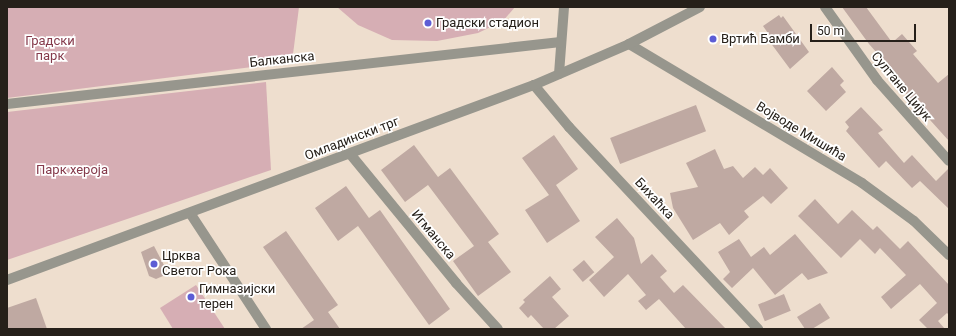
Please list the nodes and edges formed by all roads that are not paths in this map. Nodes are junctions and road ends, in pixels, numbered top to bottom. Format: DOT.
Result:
graph roads {
  1 [pos="564,7"];
  2 [pos="700,7"];
  3 [pos="825,7"];
  4 [pos="560,42"];
  5 [pos="628,44"];
  6 [pos="559,74"];
  7 [pos="534,85"];
  8 [pos="7,104"];
  9 [pos="350,155"];
  10 [pos="949,161"];
  11 [pos="190,213"];
  12 [pos="949,255"];
  13 [pos="7,280"];
  14 [pos="266,329"];
  15 [pos="498,329"];
  16 [pos="758,329"];
  1 -- 4 [label="street"];
  2 -- 5 [label="street, Омладински трг"];
  3 -- 10 [label="street, Султане Цијук"];
  4 -- 6 [label="street"];
  4 -- 8 [label="street, Балканска"];
  5 -- 6 [label="street, Омладински трг"];
  5 -- 12 [label="street, Војводе Мишића"];
  6 -- 7 [label="street, Омладински трг"];
  7 -- 9 [label="street, Омладински трг"];
  7 -- 16 [label="street, Бихаћка"];
  9 -- 11 [label="street, Омладински трг"];
  9 -- 15 [label="street, Игманска"];
  11 -- 13 [label="street, Омладински трг"];
  11 -- 14 [label="street"];
}
